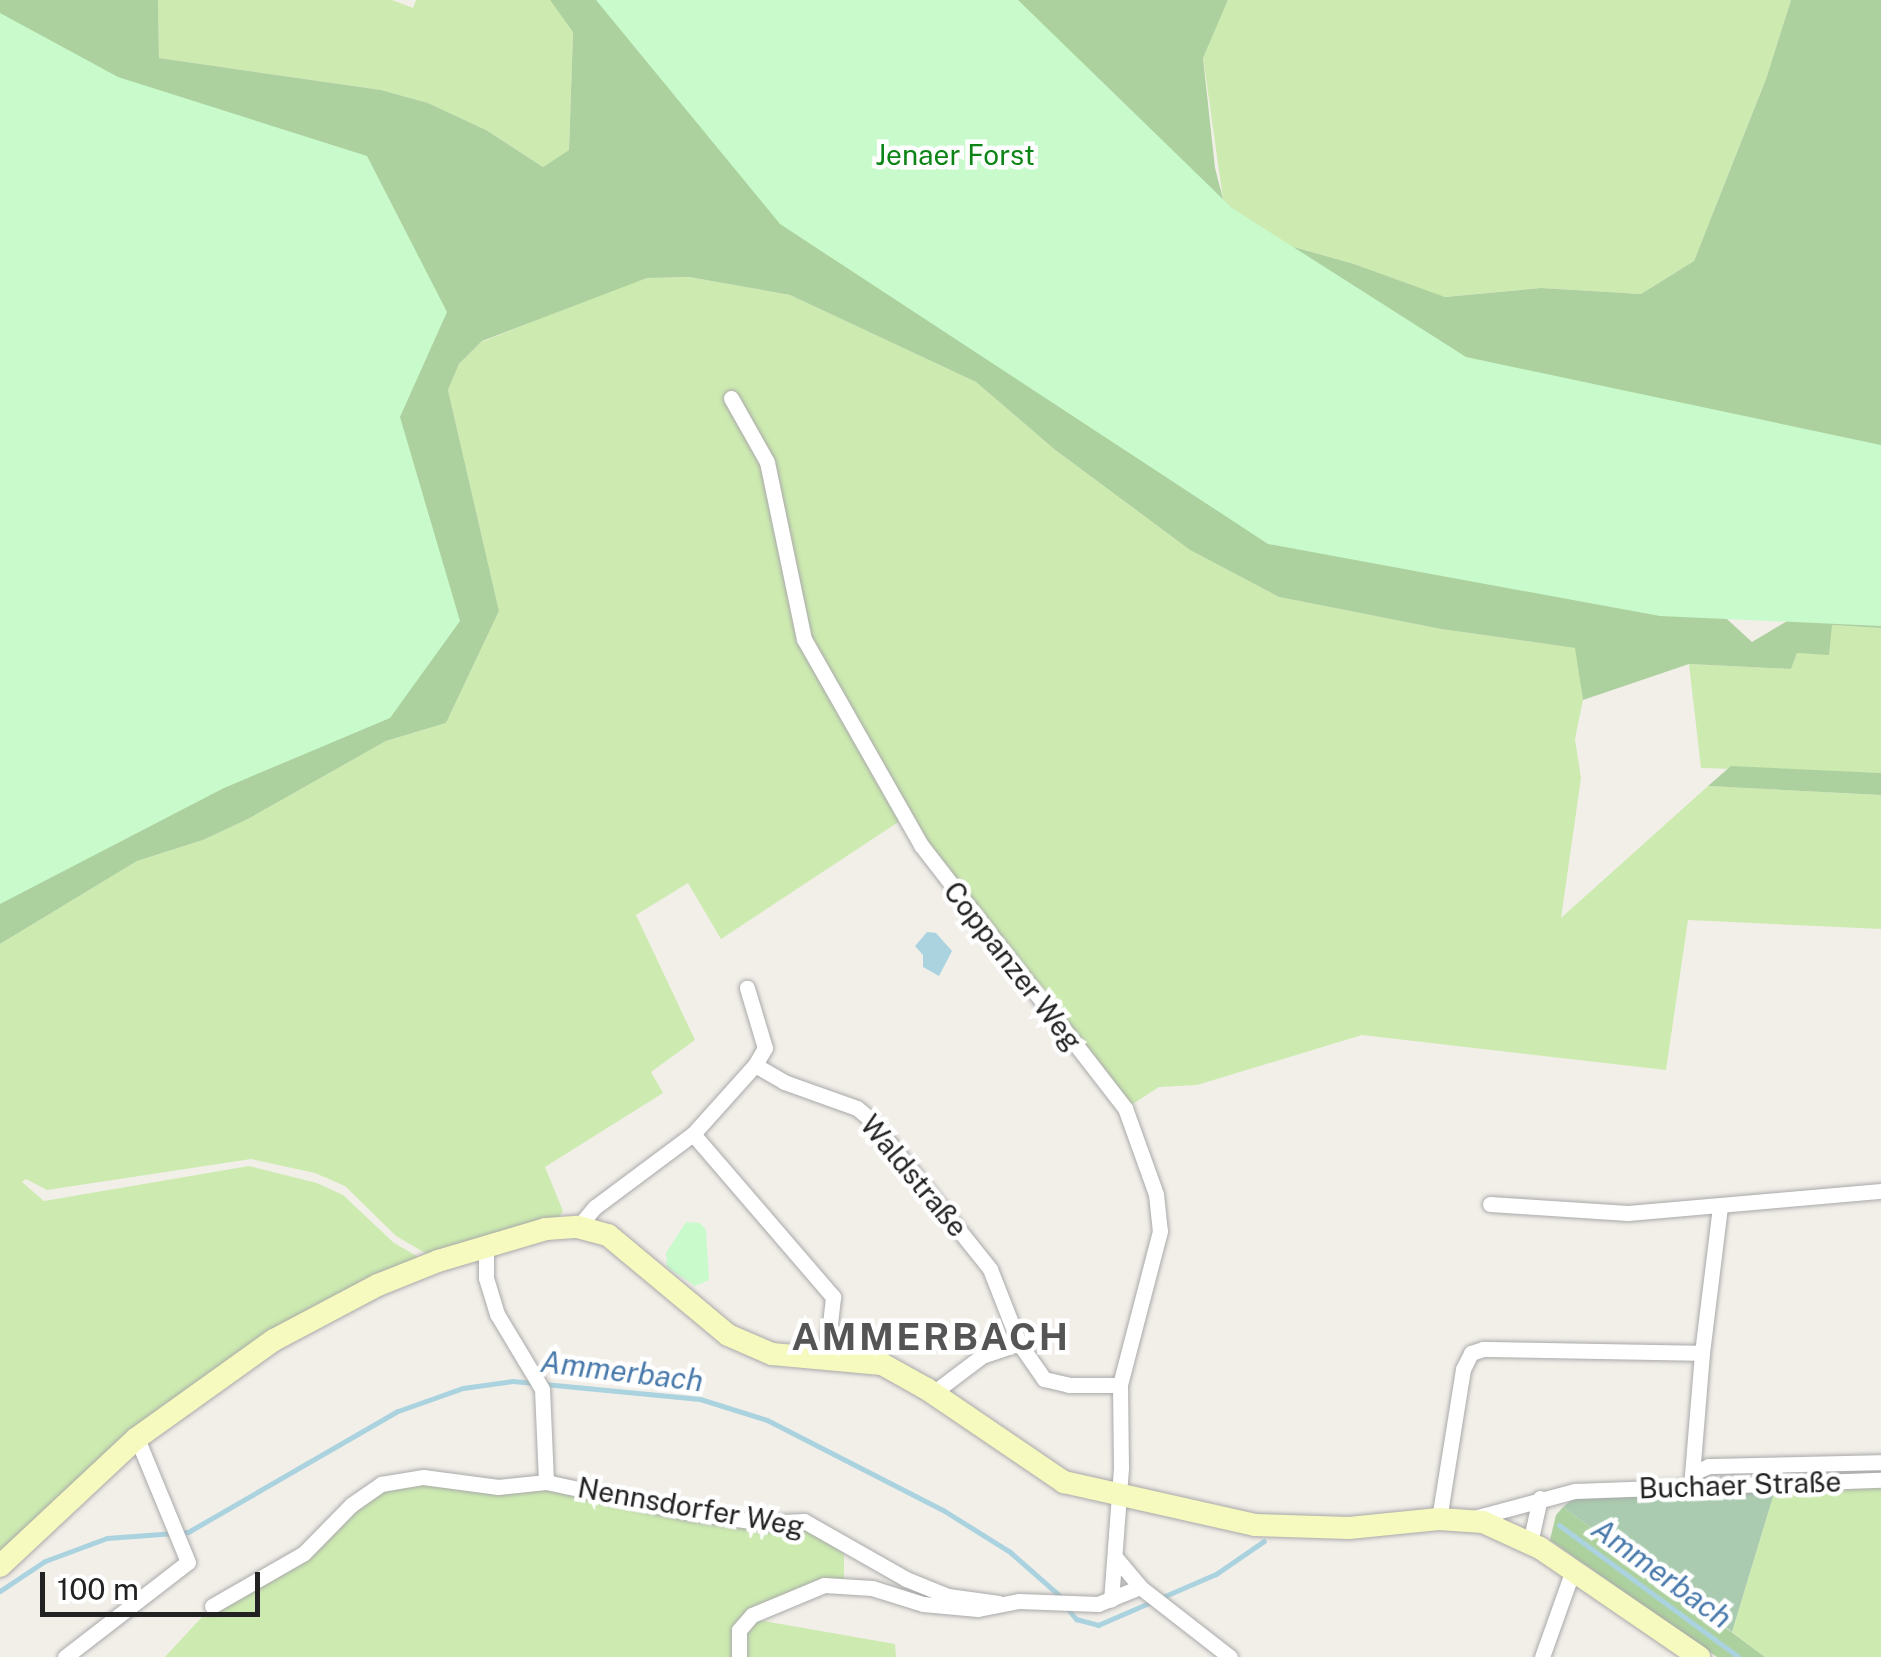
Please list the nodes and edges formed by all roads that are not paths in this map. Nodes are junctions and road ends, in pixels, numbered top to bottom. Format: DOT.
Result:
graph roads {
  1 [pos="731,398"];
  2 [pos="747,988"];
  3 [pos="754,1065"];
  4 [pos="693,1134"];
  5 [pos="1881,1192"];
  6 [pos="1490,1204"];
  7 [pos="1720,1206"];
  8 [pos="578,1227"];
  9 [pos="486,1248"];
  10 [pos="1019,1343"];
  11 [pos="1702,1353"];
  12 [pos="826,1360"];
  13 [pos="1120,1385"];
  14 [pos="933,1393"];
  15 [pos="137,1438"];
  16 [pos="1881,1462"];
  17 [pos="1881,1480"];
  18 [pos="1692,1481"];
  19 [pos="546,1482"];
  20 [pos="1117,1492"];
  21 [pos="1540,1498"];
  22 [pos="1438,1519"];
  23 [pos="1469,1519"];
  24 [pos="1530,1543"];
  25 [pos="1116,1558"];
  26 [pos="0,1566"];
  27 [pos="1574,1570"];
  28 [pos="1144,1590"];
  29 [pos="1110,1600"];
  30 [pos="999,1603"];
  31 [pos="212,1606"];
  32 [pos="66,1657"];
  33 [pos="739,1657"];
  34 [pos="1230,1657"];
  35 [pos="1542,1657"];
  36 [pos="1699,1657"];
  1 -- 13 [label="street, Coppanzer Weg"];
  2 -- 3 [label="street"];
  3 -- 4 [label="street"];
  3 -- 10 [label="street, Waldstraße"];
  4 -- 8 [label="street"];
  4 -- 12 [label="street"];
  5 -- 7 [label="street"];
  6 -- 7 [label="street"];
  7 -- 11 [label="street"];
  8 -- 9 [label="main road"];
  8 -- 12 [label="main road"];
  9 -- 15 [label="main road"];
  9 -- 19 [label="street, Nennsdorfer Weg"];
  10 -- 13 [label="street, Waldstraße"];
  10 -- 14 [label="street"];
  11 -- 18 [label="street"];
  11 -- 22 [label="street"];
  12 -- 14 [label="main road"];
  13 -- 20 [label="street, Coppanzer Weg"];
  14 -- 20 [label="main road"];
  15 -- 26 [label="main road"];
  15 -- 32 [label="street"];
  16 -- 18 [label="street, Buchaer Straße"];
  17 -- 18 [label="street, Buchaer Straße"];
  18 -- 21 [label="street, Buchaer Straße"];
  19 -- 30 [label="street, Nennsdorfer Weg"];
  19 -- 31 [label="street, Nennsdorfer Weg"];
  20 -- 22 [label="main road"];
  20 -- 25 [label="street, Coppanzer Weg"];
  21 -- 23 [label="street, Buchaer Straße"];
  21 -- 24 [label="street"];
  22 -- 23 [label="main road"];
  23 -- 24 [label="main road"];
  24 -- 27 [label="main road"];
  25 -- 28 [label="street"];
  25 -- 29 [label="street, Coppanzer Weg"];
  27 -- 35 [label="street"];
  27 -- 36 [label="main road"];
  28 -- 29 [label="street"];
  28 -- 34 [label="street"];
  29 -- 30 [label="street"];
  30 -- 33 [label="street"];
}
